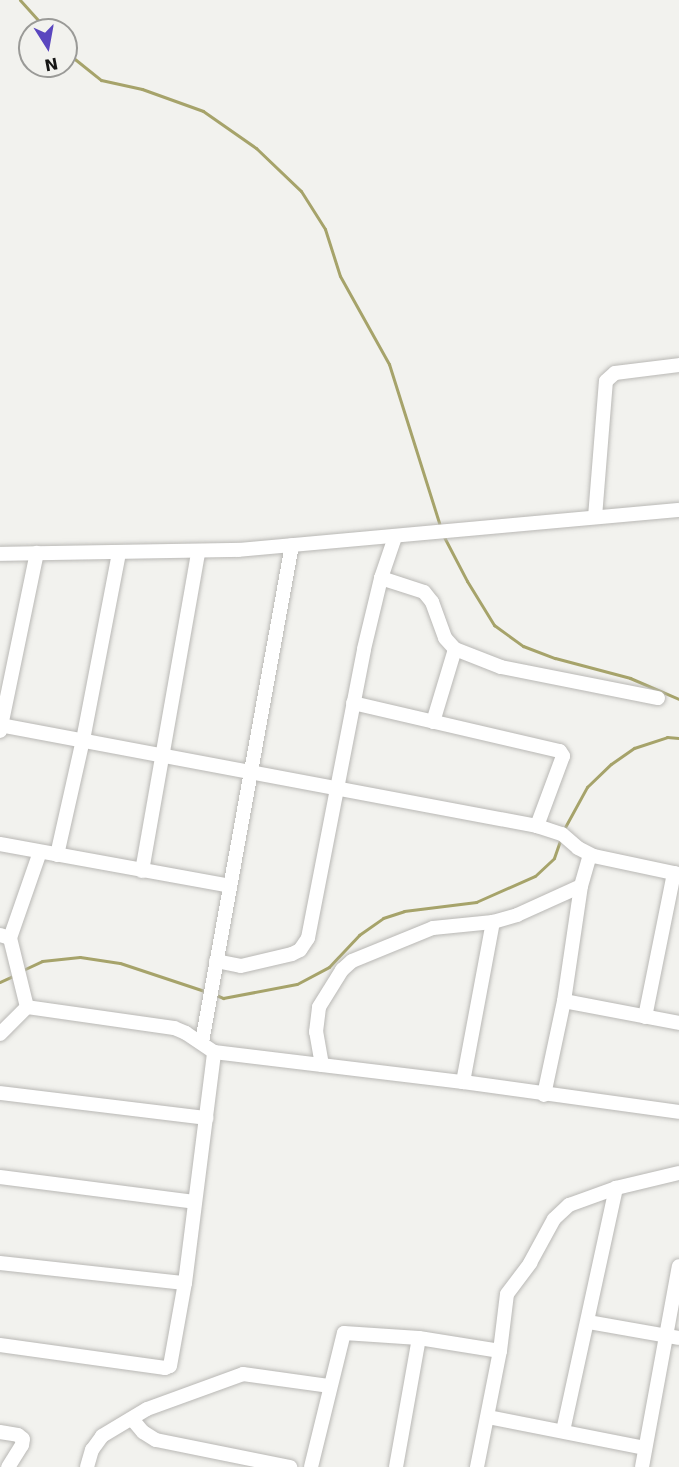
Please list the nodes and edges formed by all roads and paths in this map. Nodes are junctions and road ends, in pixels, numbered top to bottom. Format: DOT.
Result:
graph roads {
  1 [pos="679,364"];
  2 [pos="679,510"];
  3 [pos="595,517"];
  4 [pos="395,537"];
  5 [pos="292,545"];
  6 [pos="198,552"];
  7 [pos="36,553"];
  8 [pos="119,553"];
  9 [pos="0,554"];
  10 [pos="381,578"];
  11 [pos="455,649"];
  12 [pos="658,699"];
  13 [pos="353,703"];
  14 [pos="432,722"];
  15 [pos="0,727"];
  16 [pos="83,740"];
  17 [pos="162,755"];
  18 [pos="249,771"];
  19 [pos="336,790"];
  20 [pos="537,826"];
  21 [pos="0,844"];
  22 [pos="40,852"];
  23 [pos="57,855"];
  24 [pos="590,855"];
  25 [pos="142,871"];
  26 [pos="676,874"];
  27 [pos="230,886"];
  28 [pos="581,886"];
  29 [pos="493,922"];
  30 [pos="5,936"];
  31 [pos="216,961"];
  32 [pos="564,1001"];
  33 [pos="27,1007"];
  34 [pos="645,1017"];
  35 [pos="679,1023"];
  36 [pos="0,1034"];
  37 [pos="202,1042"];
  38 [pos="214,1052"];
  39 [pos="322,1065"];
  40 [pos="463,1082"];
  41 [pos="0,1093"];
  42 [pos="544,1095"];
  43 [pos="679,1112"];
  44 [pos="206,1118"];
  45 [pos="679,1173"];
  46 [pos="0,1177"];
  47 [pos="616,1188"];
  48 [pos="194,1202"];
  49 [pos="0,1263"];
  50 [pos="679,1266"];
  51 [pos="185,1283"];
  52 [pos="589,1322"];
  53 [pos="673,1337"];
  54 [pos="418,1338"];
  55 [pos="0,1345"];
  56 [pos="500,1351"];
  57 [pos="330,1386"];
  58 [pos="488,1416"];
  59 [pos="132,1419"];
  60 [pos="563,1431"];
  61 [pos="0,1432"];
  62 [pos="645,1448"];
  63 [pos="8,1467"];
  64 [pos="87,1467"];
  65 [pos="290,1467"];
  66 [pos="311,1467"];
  67 [pos="396,1467"];
  68 [pos="477,1467"];
  69 [pos="642,1467"];
  1 -- 3 [label="street"];
  2 -- 3 [label="street"];
  3 -- 4 [label="street"];
  4 -- 5 [label="street"];
  4 -- 10 [label="street"];
  5 -- 6 [label="street"];
  5 -- 18 [label="street"];
  6 -- 8 [label="street"];
  6 -- 17 [label="street"];
  7 -- 8 [label="street"];
  7 -- 9 [label="street"];
  7 -- 15 [label="street"];
  8 -- 16 [label="street"];
  10 -- 11 [label="street"];
  10 -- 13 [label="street"];
  11 -- 12 [label="street"];
  11 -- 14 [label="street"];
  13 -- 14 [label="street"];
  13 -- 19 [label="street"];
  14 -- 20 [label="street"];
  15 -- 16 [label="street"];
  16 -- 17 [label="street"];
  16 -- 23 [label="street"];
  17 -- 18 [label="street"];
  17 -- 25 [label="street"];
  18 -- 19 [label="street"];
  18 -- 27 [label="street"];
  19 -- 20 [label="street"];
  19 -- 31 [label="street"];
  20 -- 24 [label="street"];
  21 -- 22 [label="street"];
  22 -- 23 [label="street"];
  22 -- 30 [label="street"];
  23 -- 25 [label="street"];
  24 -- 26 [label="street"];
  24 -- 28 [label="street"];
  25 -- 27 [label="street"];
  26 -- 34 [label="street"];
  27 -- 31 [label="street"];
  28 -- 29 [label="street"];
  28 -- 32 [label="street"];
  29 -- 39 [label="street"];
  29 -- 40 [label="street"];
  30 -- 33 [label="street"];
  31 -- 37 [label="street"];
  32 -- 34 [label="street"];
  32 -- 42 [label="street"];
  33 -- 36 [label="street"];
  33 -- 37 [label="street"];
  34 -- 35 [label="street"];
  37 -- 38 [label="street"];
  38 -- 39 [label="street"];
  38 -- 44 [label="street"];
  39 -- 40 [label="street"];
  40 -- 42 [label="street"];
  41 -- 44 [label="street"];
  42 -- 43 [label="street"];
  44 -- 48 [label="street"];
  45 -- 47 [label="street"];
  46 -- 48 [label="street"];
  47 -- 52 [label="street"];
  47 -- 56 [label="street"];
  48 -- 51 [label="street"];
  49 -- 51 [label="street"];
  50 -- 53 [label="street"];
  51 -- 55 [label="street"];
  52 -- 53 [label="street"];
  52 -- 60 [label="street"];
  53 -- 62 [label="street"];
  54 -- 56 [label="street"];
  54 -- 57 [label="street"];
  54 -- 67 [label="street"];
  56 -- 58 [label="street"];
  57 -- 59 [label="street"];
  57 -- 66 [label="street"];
  58 -- 60 [label="street"];
  58 -- 68 [label="street"];
  59 -- 64 [label="street"];
  59 -- 65 [label="street"];
  60 -- 62 [label="street"];
  61 -- 63 [label="street"];
  62 -- 69 [label="street"];
}
